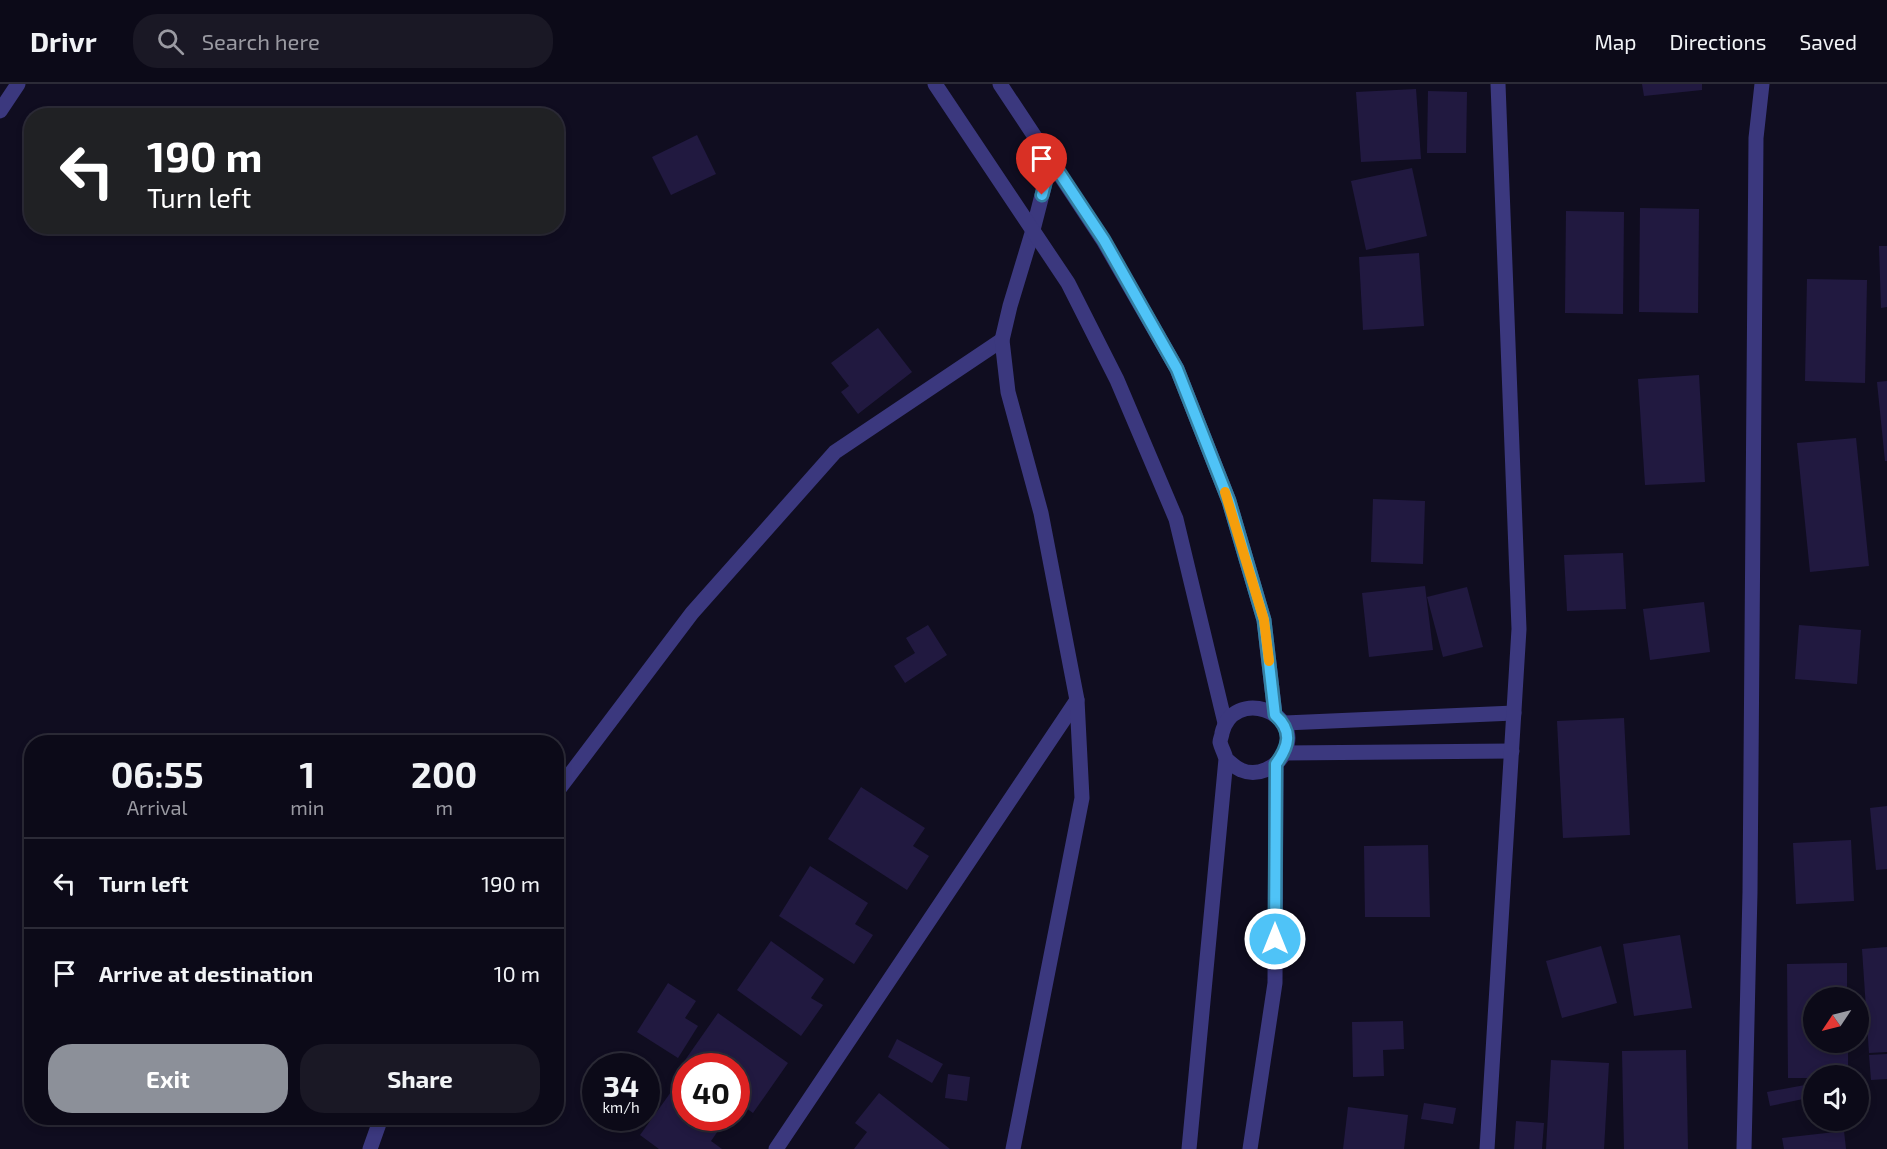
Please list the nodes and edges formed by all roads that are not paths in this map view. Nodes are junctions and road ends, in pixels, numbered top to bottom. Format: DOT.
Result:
graph roads {
  1 [pos="18,84"];
  2 [pos="935,84"];
  3 [pos="1000,84"];
  4 [pos="1498,84"];
  5 [pos="1762,84"];
  6 [pos="2,104"];
  7 [pos="1051,160"];
  8 [pos="1033,230"];
  9 [pos="1002,340"];
  10 [pos="1077,700"];
  11 [pos="1514,713"];
  12 [pos="1280,719"];
  13 [pos="1224,723"];
  14 [pos="1512,751"];
  15 [pos="1280,758"];
  16 [pos="1226,759"];
  17 [pos="564,782"];
  18 [pos="379,1125"];
  19 [pos="370,1149"];
  20 [pos="776,1149"];
  21 [pos="1013,1149"];
  22 [pos="1189,1149"];
  23 [pos="1250,1149"];
  24 [pos="1486,1149"];
  25 [pos="1744,1149"];
  1 -- 6 [label="street"];
  2 -- 8 [label="street"];
  3 -- 7 [label="street"];
  4 -- 11 [label="street"];
  5 -- 25 [label="street"];
  7 -- 8 [label="street"];
  7 -- 12 [label="street"];
  8 -- 9 [label="street"];
  8 -- 13 [label="street"];
  9 -- 10 [label="street"];
  9 -- 17 [label="street"];
  10 -- 20 [label="street"];
  10 -- 21 [label="street"];
  11 -- 12 [label="street"];
  11 -- 14 [label="street"];
  12 -- 13 [label="street"];
  12 -- 15 [label="street"];
  13 -- 16 [label="street"];
  14 -- 15 [label="street"];
  14 -- 24 [label="street"];
  15 -- 16 [label="street"];
  15 -- 23 [label="street"];
  16 -- 22 [label="street"];
  18 -- 19 [label="street"];
}
